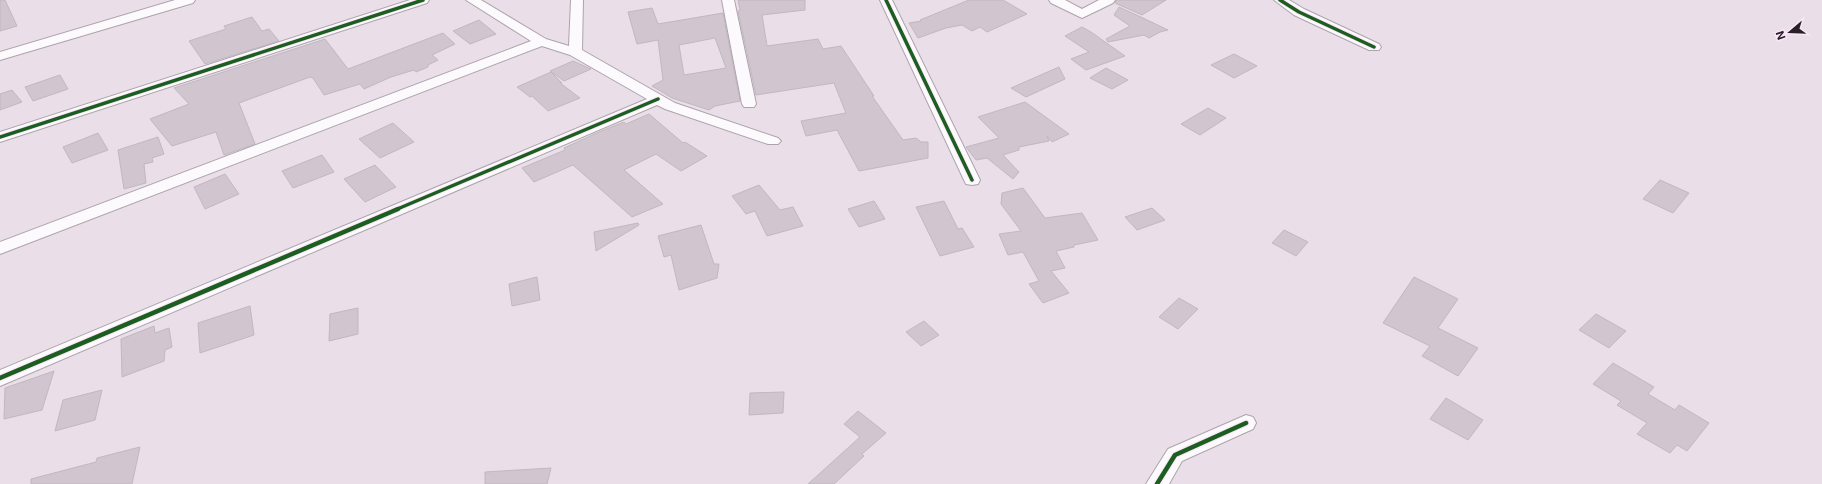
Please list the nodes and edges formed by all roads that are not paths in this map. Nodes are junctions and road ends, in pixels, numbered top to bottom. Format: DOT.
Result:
graph roads {
  1 [pos="189,0"];
  2 [pos="423,0"];
  3 [pos="472,0"];
  4 [pos="577,0"];
  5 [pos="728,0"];
  6 [pos="886,0"];
  7 [pos="1055,0"];
  8 [pos="1109,0"];
  9 [pos="1280,0"];
  10 [pos="541,42"];
  11 [pos="1374,47"];
  12 [pos="575,52"];
  13 [pos="0,56"];
  14 [pos="658,99"];
  15 [pos="749,104"];
  16 [pos="0,137"];
  17 [pos="773,141"];
  18 [pos="972,180"];
  19 [pos="0,248"];
  20 [pos="0,378"];
  21 [pos="1246,423"];
  22 [pos="1157,484"];
  1 -- 13 [label="street"];
  2 -- 16 [label="street"];
  3 -- 10 [label="street"];
  4 -- 12 [label="street"];
  5 -- 15 [label="street"];
  6 -- 18 [label="street"];
  7 -- 8 [label="street"];
  9 -- 11 [label="street"];
  10 -- 12 [label="street"];
  10 -- 19 [label="street"];
  12 -- 14 [label="street"];
  14 -- 17 [label="street"];
  14 -- 20 [label="street"];
  21 -- 22 [label="street"];
}
